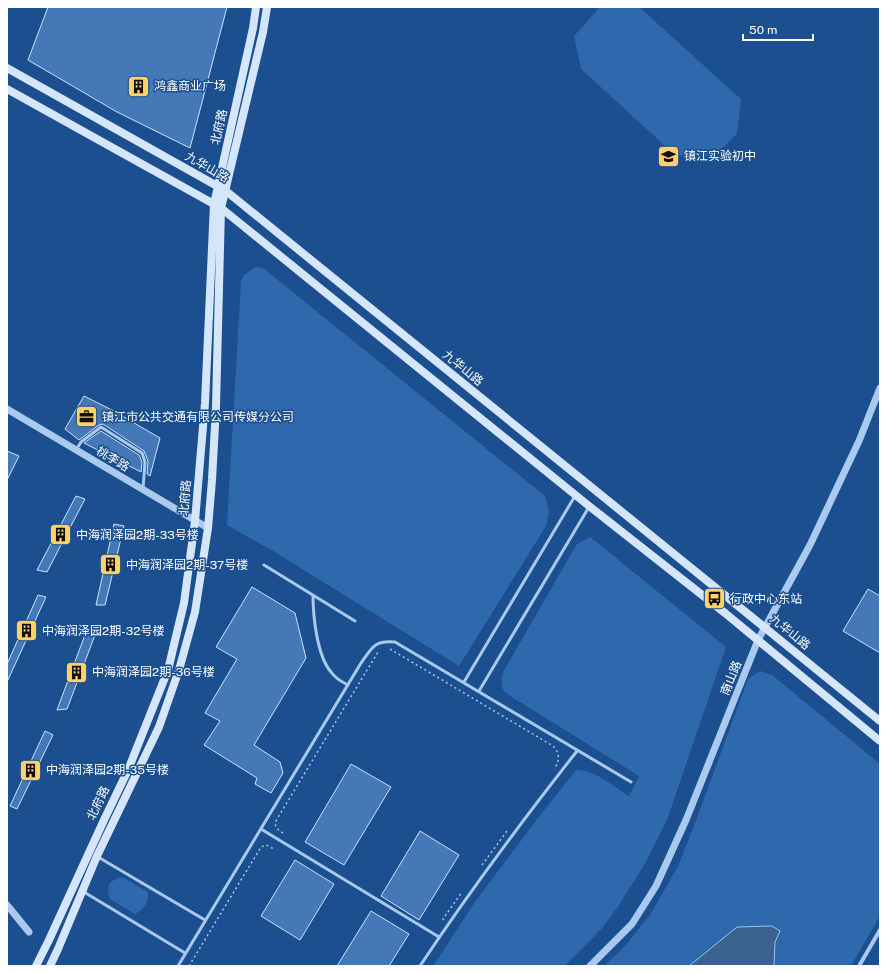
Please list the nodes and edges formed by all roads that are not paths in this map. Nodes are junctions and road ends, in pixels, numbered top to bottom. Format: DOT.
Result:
graph roads {
  1 [pos="256,7"];
  2 [pos="267,7"];
  3 [pos="7,68"];
  4 [pos="7,89"];
  5 [pos="218,187"];
  6 [pos="226,191"];
  7 [pos="217,206"];
  8 [pos="880,388"];
  9 [pos="7,409"];
  10 [pos="76,450"];
  11 [pos="143,489"];
  12 [pos="576,495"];
  13 [pos="589,506"];
  14 [pos="195,521"];
  15 [pos="208,528"];
  16 [pos="264,565"];
  17 [pos="313,595"];
  18 [pos="355,621"];
  19 [pos="765,627"];
  20 [pos="758,640"];
  21 [pos="464,682"];
  22 [pos="348,686"];
  23 [pos="479,691"];
  24 [pos="880,721"];
  25 [pos="880,741"];
  26 [pos="577,751"];
  27 [pos="631,782"];
  28 [pos="261,829"];
  29 [pos="97,856"];
  30 [pos="82,891"];
  31 [pos="7,905"];
  32 [pos="205,920"];
  33 [pos="880,930"];
  34 [pos="29,932"];
  35 [pos="439,937"];
  36 [pos="185,953"];
  37 [pos="36,966"];
  38 [pos="50,966"];
  39 [pos="178,966"];
  40 [pos="420,966"];
  41 [pos="590,966"];
  42 [pos="859,966"];
  1 -- 5 [label="main road, 北府路"];
  2 -- 6 [label="main road, 北府路"];
  3 -- 5 [label="main road, 九华山路"];
  4 -- 7 [label="main road"];
  5 -- 6 [label="main road, 九华山路"];
  5 -- 7 [label="main road, 北府路"];
  6 -- 7 [label="main road, 北府路"];
  6 -- 19 [label="main road, 九华山路"];
  7 -- 12 [label="main road"];
  7 -- 14 [label="main road, 北府路"];
  7 -- 15 [label="main road, 北府路"];
  8 -- 19 [label="street, 南山路"];
  9 -- 10 [label="street, 桃李路"];
  10 -- 11 [label="street, 桃李路"];
  10 -- 11 [label="lane"];
  11 -- 14 [label="street, 桃李路"];
  12 -- 13 [label="main road"];
  12 -- 21 [label="lane"];
  13 -- 20 [label="main road"];
  13 -- 23 [label="lane"];
  14 -- 15 [label="street, 桃李路"];
  14 -- 37 [label="main road, 北府路"];
  15 -- 29 [label="main road, 北府路"];
  16 -- 17 [label="lane"];
  17 -- 18 [label="lane"];
  17 -- 22 [label="lane"];
  19 -- 20 [label="street, 南山路"];
  19 -- 24 [label="main road, 九华山路"];
  20 -- 25 [label="main road"];
  20 -- 41 [label="street, 南山路"];
  21 -- 22 [label="lane"];
  21 -- 23 [label="lane"];
  22 -- 28 [label="lane"];
  23 -- 26 [label="lane"];
  26 -- 27 [label="lane"];
  26 -- 35 [label="lane"];
  28 -- 32 [label="lane"];
  28 -- 35 [label="lane"];
  29 -- 30 [label="main road, 北府路"];
  29 -- 32 [label="lane"];
  30 -- 36 [label="lane"];
  30 -- 38 [label="main road, 北府路"];
  31 -- 34 [label="street"];
  32 -- 36 [label="lane"];
  33 -- 42 [label="street"];
  35 -- 40 [label="lane"];
  36 -- 39 [label="lane"];
}
